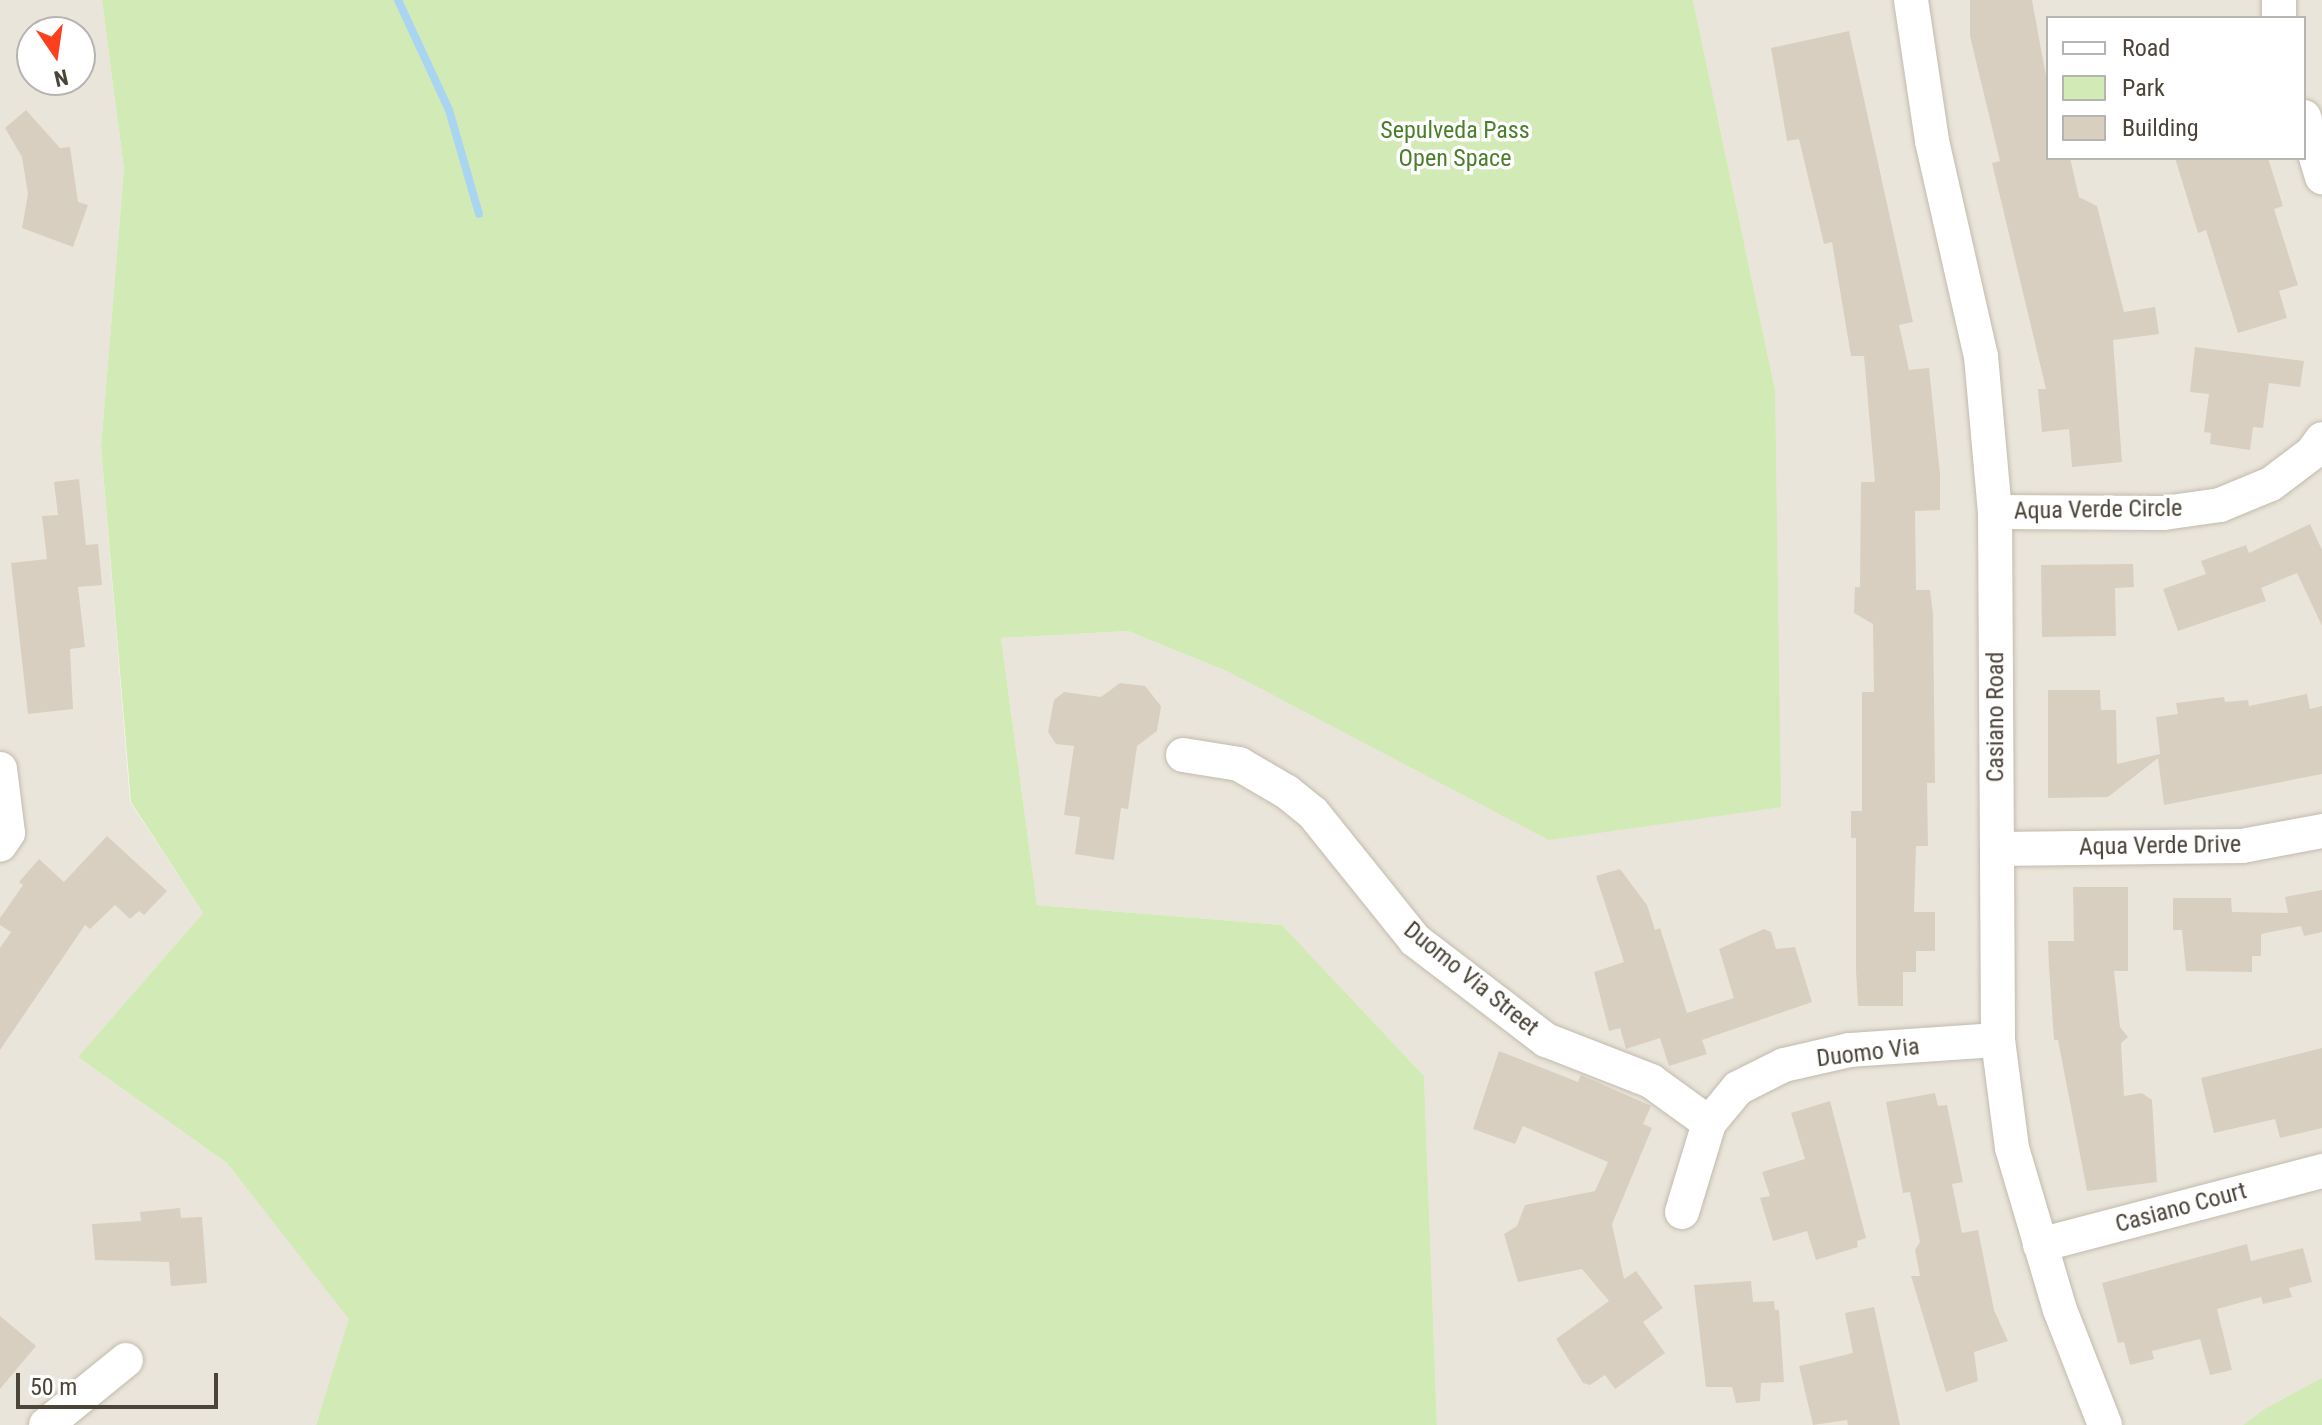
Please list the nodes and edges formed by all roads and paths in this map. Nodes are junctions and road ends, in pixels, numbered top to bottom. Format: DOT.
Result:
graph roads {
  1 [pos="1911,0"];
  2 [pos="2306,124"];
  3 [pos="2322,177"];
  4 [pos="2322,439"];
  5 [pos="1995,512"];
  6 [pos="1183,755"];
  7 [pos="0,769"];
  8 [pos="2322,831"];
  9 [pos="4,839"];
  10 [pos="1997,849"];
  11 [pos="1998,1040"];
  12 [pos="1709,1123"];
  13 [pos="2322,1171"];
  14 [pos="1682,1212"];
  15 [pos="2040,1245"];
  16 [pos="126,1360"];
  17 [pos="46,1425"];
  18 [pos="2105,1425"];
  1 -- 5 [label="street, Casiano Road"];
  2 -- 3 [label="street"];
  4 -- 5 [label="street, Aqua Verde Circle"];
  5 -- 10 [label="street, Casiano Road"];
  6 -- 12 [label="street, Duomo Via Street"];
  7 -- 9 [label="street"];
  8 -- 10 [label="street, Aqua Verde Drive"];
  10 -- 11 [label="street, Casiano Road"];
  11 -- 12 [label="street, Duomo Via"];
  11 -- 15 [label="street, Casiano Road"];
  12 -- 14 [label="street, Duomo Via"];
  13 -- 15 [label="street, Casiano Court"];
  15 -- 18 [label="street, Casiano Road"];
  16 -- 17 [label="street"];
}
